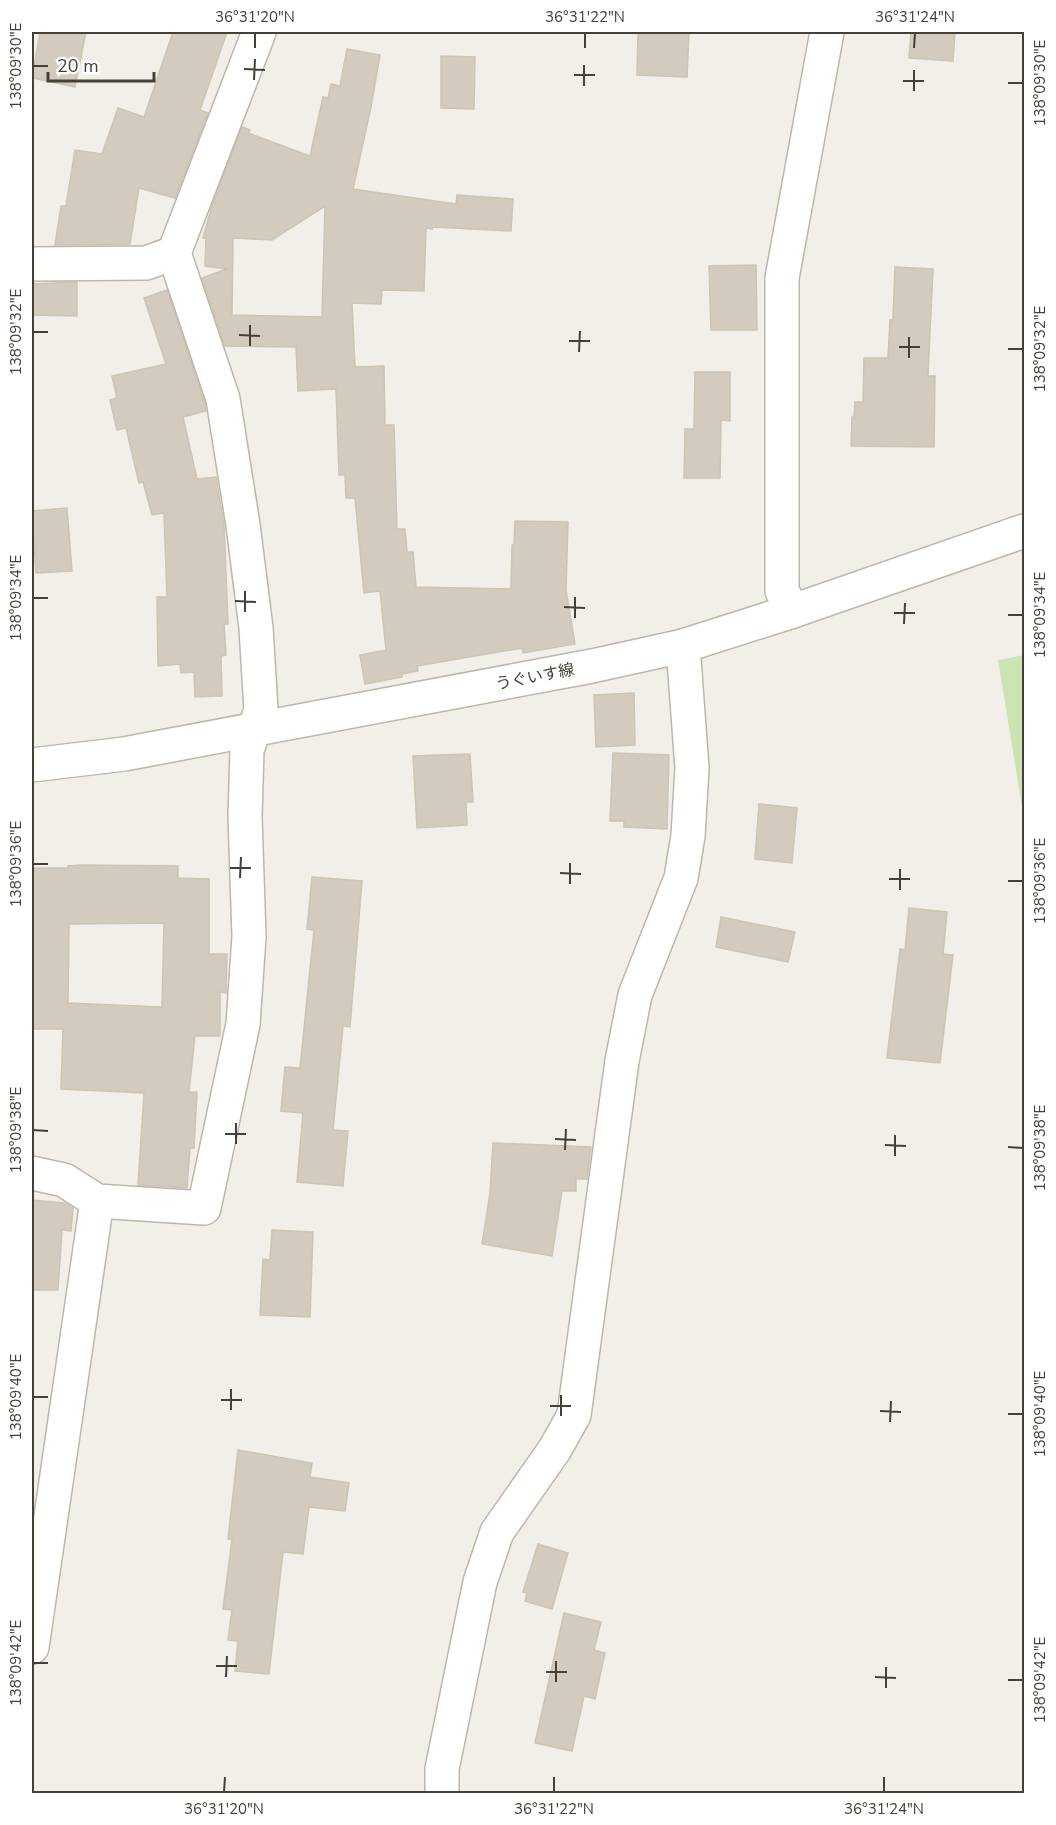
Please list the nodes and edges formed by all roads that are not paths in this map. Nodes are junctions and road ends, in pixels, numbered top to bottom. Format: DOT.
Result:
graph roads {
  1 [pos="259,32"];
  2 [pos="826,32"];
  3 [pos="174,253"];
  4 [pos="32,264"];
  5 [pos="1024,531"];
  6 [pos="793,611"];
  7 [pos="683,646"];
  8 [pos="254,729"];
  9 [pos="32,765"];
  10 [pos="32,1173"];
  11 [pos="97,1201"];
  12 [pos="32,1647"];
  13 [pos="442,1794"];
  1 -- 3 [label="street"];
  2 -- 6 [label="street"];
  3 -- 4 [label="street"];
  3 -- 8 [label="street"];
  5 -- 6 [label="street, うぐいす線"];
  6 -- 7 [label="street, うぐいす線"];
  7 -- 8 [label="street, うぐいす線"];
  7 -- 13 [label="street"];
  8 -- 9 [label="street, うぐいす線"];
  8 -- 11 [label="street"];
  10 -- 11 [label="street"];
  11 -- 12 [label="street"];
}
